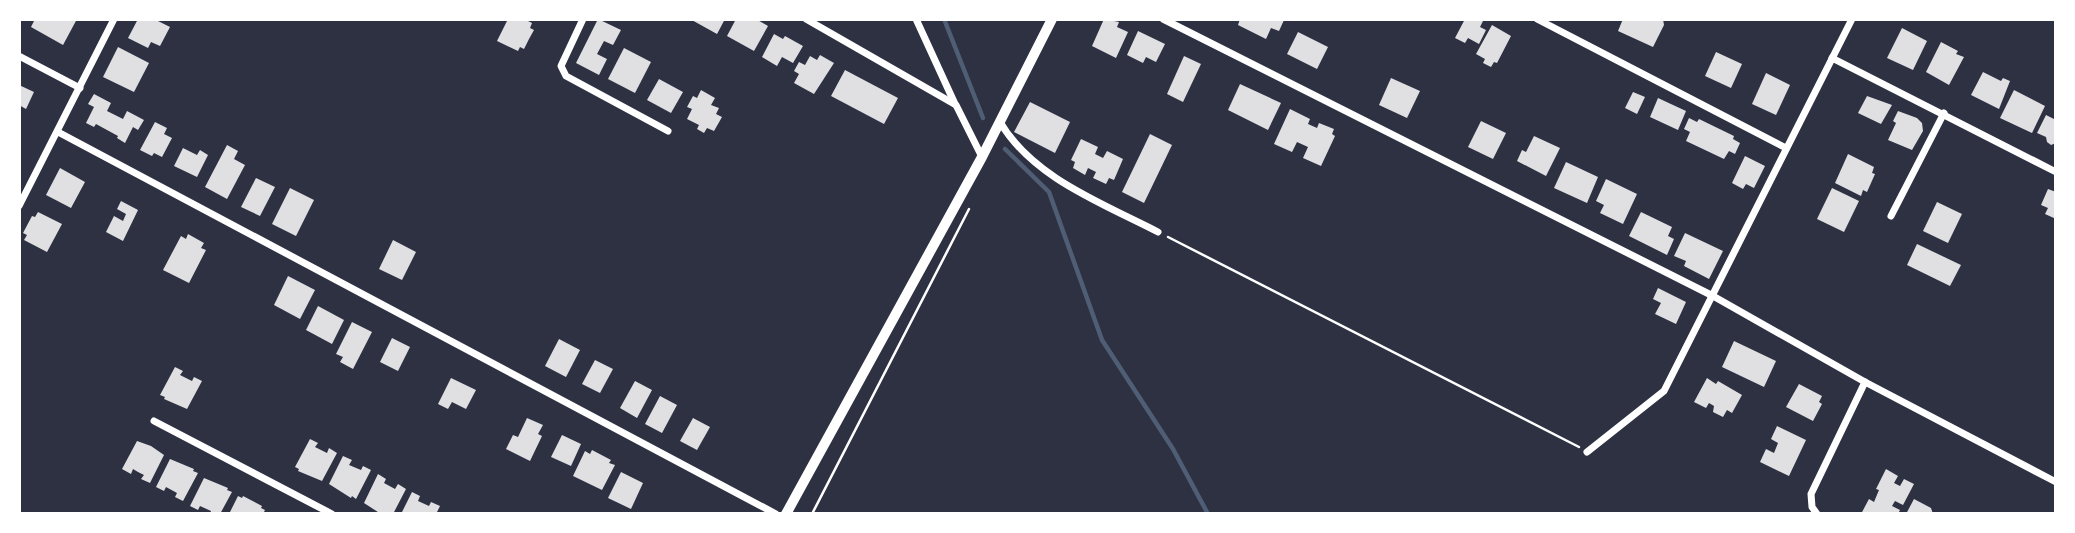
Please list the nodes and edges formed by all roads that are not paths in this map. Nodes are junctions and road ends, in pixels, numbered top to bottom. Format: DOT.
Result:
graph roads {
  1 [pos="114,19"];
  2 [pos="583,19"];
  3 [pos="806,19"];
  4 [pos="916,19"];
  5 [pos="1052,19"];
  6 [pos="1163,19"];
  7 [pos="1537,19"];
  8 [pos="1852,19"];
  9 [pos="19,56"];
  10 [pos="1832,58"];
  11 [pos="80,88"];
  12 [pos="956,105"];
  13 [pos="1944,113"];
  14 [pos="1000,122"];
  15 [pos="667,131"];
  16 [pos="58,132"];
  17 [pos="1786,148"];
  18 [pos="982,157"];
  19 [pos="2056,172"];
  20 [pos="19,206"];
  21 [pos="1891,216"];
  22 [pos="1158,232"];
  23 [pos="1713,296"];
  24 [pos="1865,382"];
  25 [pos="154,421"];
  26 [pos="1587,452"];
  27 [pos="2056,482"];
  28 [pos="332,514"];
  29 [pos="776,514"];
  30 [pos="786,514"];
  31 [pos="1817,514"];
  1 -- 11 [label="street"];
  2 -- 15 [label="street"];
  3 -- 12 [label="street"];
  4 -- 12 [label="street"];
  5 -- 14 [label="street"];
  6 -- 23 [label="street"];
  7 -- 17 [label="street"];
  8 -- 10 [label="street"];
  9 -- 11 [label="street"];
  10 -- 13 [label="street"];
  10 -- 17 [label="street"];
  11 -- 16 [label="street"];
  12 -- 18 [label="street"];
  13 -- 19 [label="street"];
  13 -- 21 [label="street"];
  14 -- 18 [label="street"];
  14 -- 22 [label="street"];
  16 -- 20 [label="street"];
  16 -- 29 [label="street"];
  17 -- 23 [label="street"];
  18 -- 30 [label="street"];
  23 -- 24 [label="street"];
  23 -- 26 [label="street"];
  24 -- 27 [label="street"];
  24 -- 31 [label="street"];
  25 -- 28 [label="street"];
}
